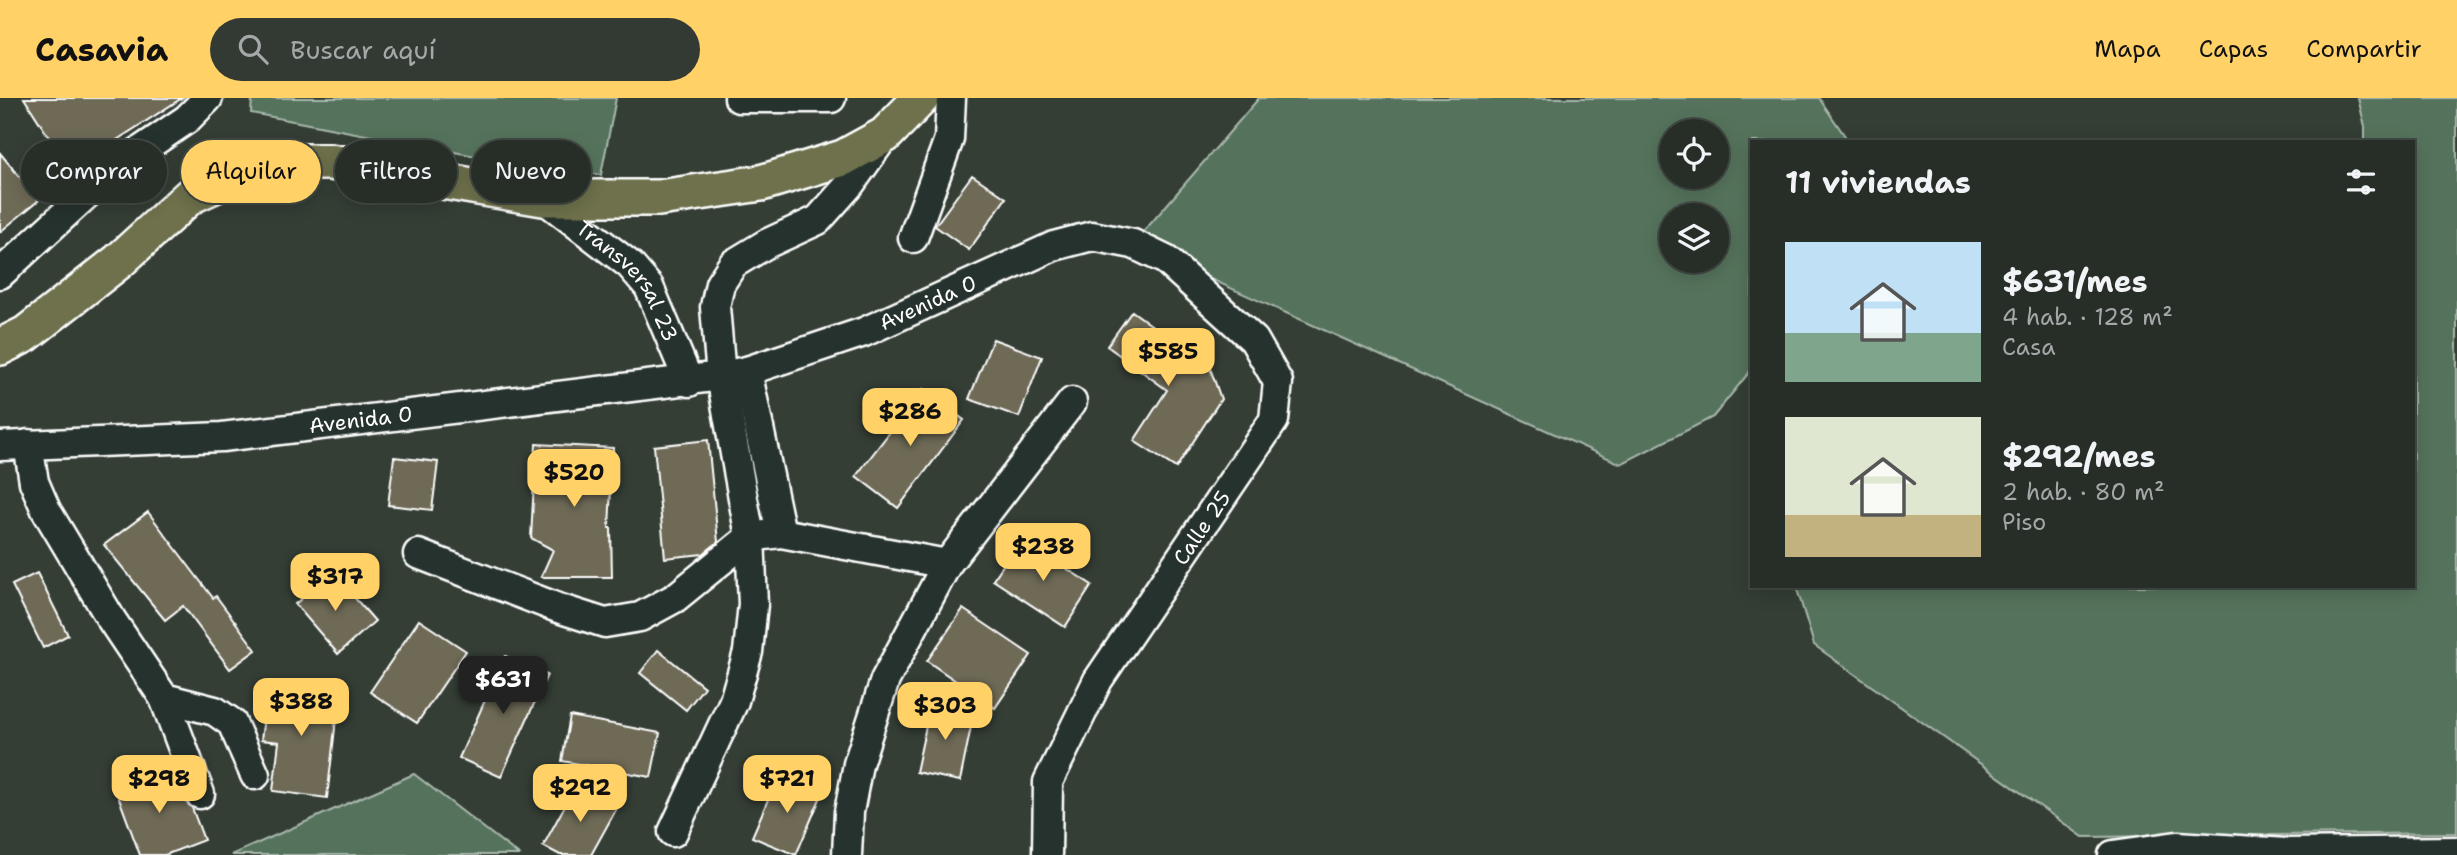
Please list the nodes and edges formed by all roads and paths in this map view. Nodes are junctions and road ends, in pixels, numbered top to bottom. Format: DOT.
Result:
graph roads {
  1 [pos="208,98"];
  2 [pos="739,98"];
  3 [pos="831,98"];
  4 [pos="921,98"];
  5 [pos="951,98"];
  6 [pos="885,135"];
  7 [pos="471,186"];
  8 [pos="591,198"];
  9 [pos="549,203"];
  10 [pos="913,238"];
  11 [pos="1133,244"];
  12 [pos="0,274"];
  13 [pos="0,347"];
  14 [pos="734,374"];
  15 [pos="689,382"];
  16 [pos="1072,402"];
  17 [pos="28,444"];
  18 [pos="0,446"];
  19 [pos="781,533"];
  20 [pos="750,537"];
  21 [pos="418,554"];
  22 [pos="947,564"];
  23 [pos="164,698"];
  24 [pos="255,775"];
  25 [pos="200,794"];
  26 [pos="673,832"];
  27 [pos="2457,851"];
  28 [pos="847,855"];
  29 [pos="1047,855"];
  30 [pos="2113,855"];
  1 -- 12 [label="street"];
  2 -- 3 [label="street"];
  4 -- 6 [label="main road"];
  5 -- 10 [label="street"];
  6 -- 8 [label="main road"];
  6 -- 14 [label="street"];
  7 -- 13 [label="main road"];
  9 -- 15 [label="street, Transversal 23"];
  11 -- 14 [label="street, Avenida 0"];
  11 -- 29 [label="street, Calle 25"];
  14 -- 15 [label="street, Avenida 0"];
  14 -- 19 [label="street"];
  14 -- 20 [label="street"];
  15 -- 17 [label="street, Avenida 0"];
  16 -- 22 [label="street"];
  17 -- 18 [label="street, Avenida 0"];
  17 -- 23 [label="street"];
  19 -- 20 [label="street"];
  19 -- 22 [label="street"];
  20 -- 21 [label="street"];
  20 -- 26 [label="street"];
  22 -- 28 [label="street"];
  23 -- 24 [label="street"];
  23 -- 25 [label="street"];
  27 -- 30 [label="street"];
}
